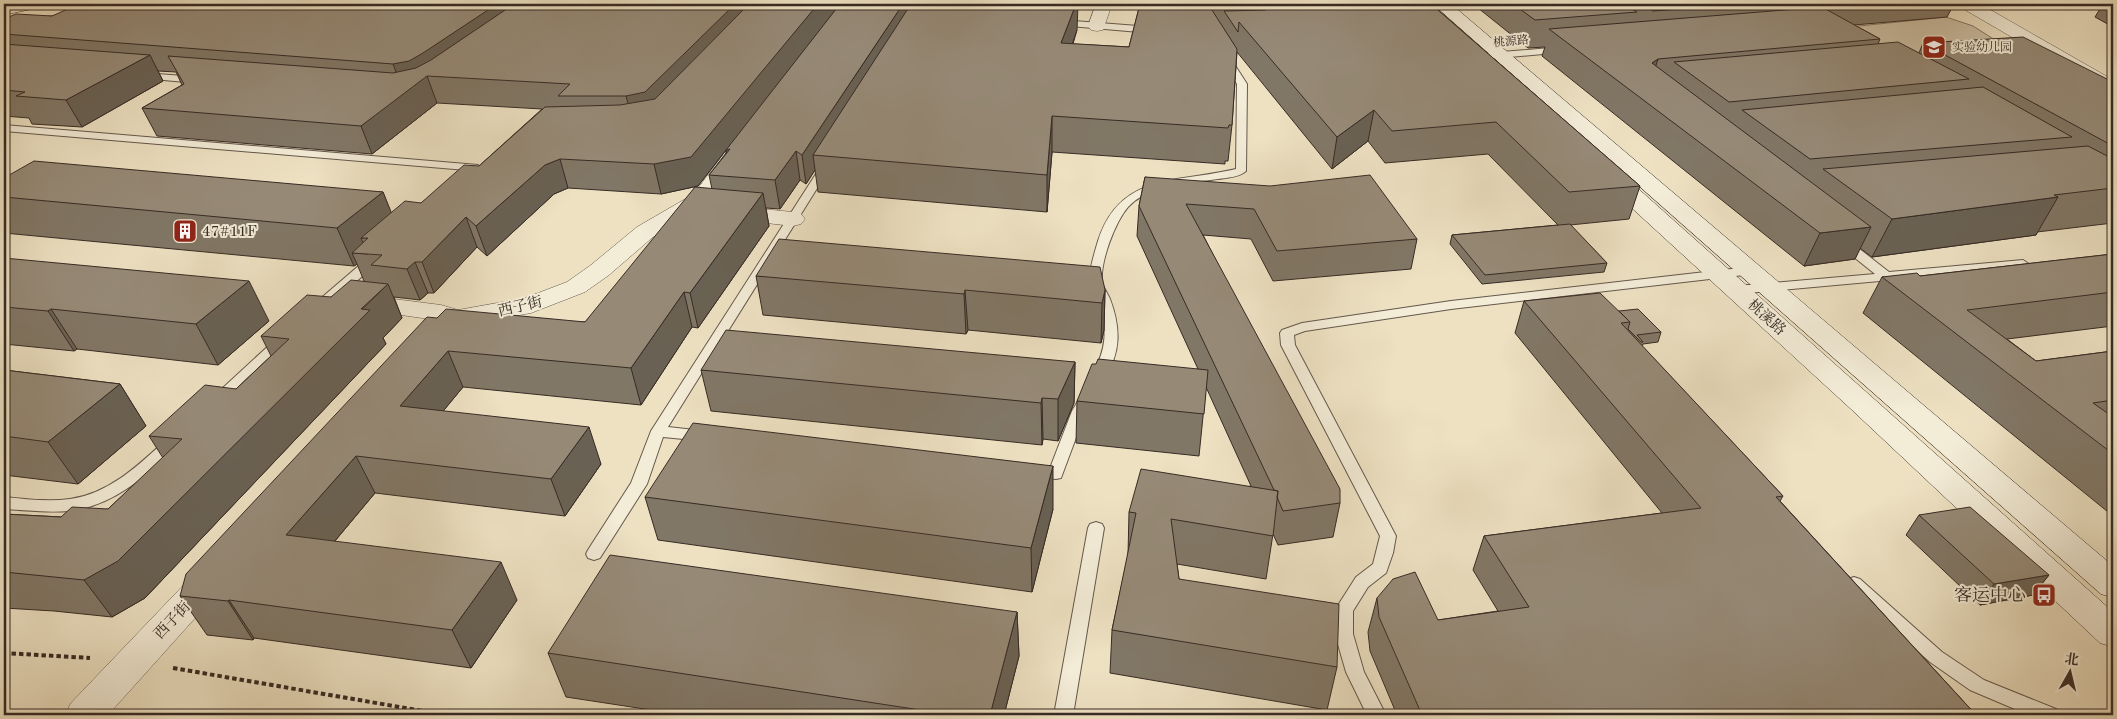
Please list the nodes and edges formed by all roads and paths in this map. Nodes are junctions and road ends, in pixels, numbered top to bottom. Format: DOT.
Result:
graph roads {
  1 [pos="28,4"];
  2 [pos="1104,4"];
  3 [pos="1418,4"];
  4 [pos="1440,4"];
  5 [pos="1968,4"];
  6 [pos="4,10"];
  7 [pos="1050,22"];
  8 [pos="1096,26"];
  9 [pos="1164,31"];
  10 [pos="1220,49"];
  11 [pos="1575,49"];
  12 [pos="1489,56"];
  13 [pos="130,74"];
  14 [pos="208,81"];
  15 [pos="2113,87"];
  16 [pos="4,128"];
  17 [pos="748,138"];
  18 [pos="834,154"];
  19 [pos="464,181"];
  20 [pos="686,210"];
  21 [pos="793,219"];
  22 [pos="1836,237"];
  23 [pos="385,249"];
  24 [pos="2034,263"];
  25 [pos="1887,277"];
  26 [pos="1744,281"];
  27 [pos="1568,292"];
  28 [pos="327,299"];
  29 [pos="1582,306"];
  30 [pos="306,319"];
  31 [pos="456,319"];
  32 [pos="291,333"];
  33 [pos="432,338"];
  34 [pos="211,407"];
  35 [pos="658,431"];
  36 [pos="182,434"];
  37 [pos="716,438"];
  38 [pos="1018,470"];
  39 [pos="4,503"];
  40 [pos="1096,528"];
  41 [pos="594,554"];
  42 [pos="229,558"];
  43 [pos="1843,573"];
  44 [pos="2113,585"];
  45 [pos="2113,633"];
  46 [pos="4,653"];
  47 [pos="135,660"];
  48 [pos="84,715"];
  49 [pos="446,715"];
  50 [pos="1063,715"];
  51 [pos="1376,715"];
  52 [pos="2049,715"];
  1 -- 6 [label="highway"];
  2 -- 8 [label="street"];
  3 -- 12 [label="street, 桃溪路"];
  4 -- 12 [label="street, 桃溪路"];
  5 -- 15 [label="street"];
  7 -- 8 [label="lane"];
  8 -- 9 [label="lane"];
  10 -- 38 [label="lane"];
  11 -- 12 [label="lane, 桃源路"];
  12 -- 26 [label="street, 桃溪路"];
  13 -- 14 [label="lane"];
  16 -- 19 [label="lane"];
  17 -- 20 [label="street, 西子街"];
  18 -- 21 [label="lane"];
  20 -- 21 [label="street"];
  20 -- 31 [label="street, 西子街"];
  21 -- 35 [label="lane"];
  22 -- 25 [label="lane"];
  23 -- 28 [label="lane"];
  24 -- 25 [label="lane"];
  25 -- 26 [label="lane"];
  26 -- 27 [label="lane"];
  26 -- 44 [label="street, 桃溪路"];
  26 -- 45 [label="street, 桃溪路"];
  27 -- 29 [label="lane"];
  27 -- 51 [label="lane"];
  28 -- 30 [label="lane"];
  28 -- 31 [label="street"];
  31 -- 33 [label="street, 西子街"];
  32 -- 34 [label="lane"];
  35 -- 37 [label="lane"];
  35 -- 41 [label="lane"];
  36 -- 39 [label="lane"];
  40 -- 50 [label="lane"];
  42 -- 47 [label="street, 西子街"];
  43 -- 52 [label="lane"];
  46 -- 47 [label="path"];
  47 -- 48 [label="street, 西子街"];
  47 -- 49 [label="path"];
}
